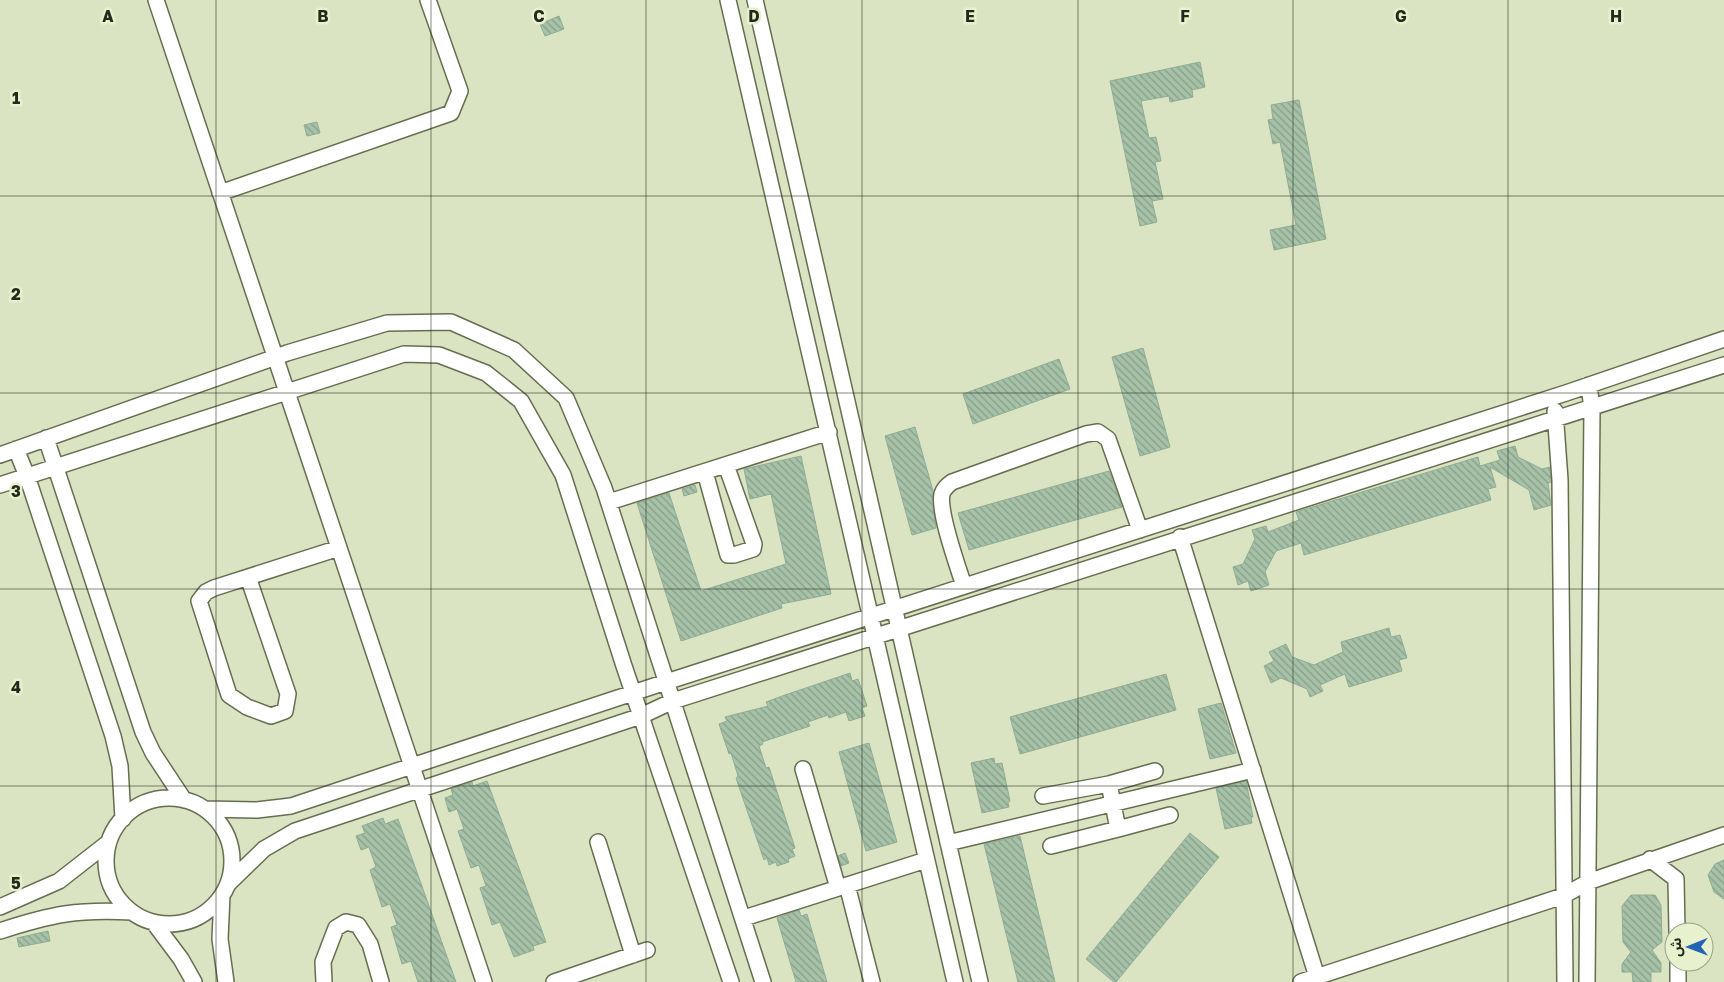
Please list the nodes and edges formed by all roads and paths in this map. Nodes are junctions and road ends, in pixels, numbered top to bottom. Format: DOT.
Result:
graph roads {
  1 [pos="156,0"];
  2 [pos="428,0"];
  3 [pos="728,0"];
  4 [pos="755,0"];
  5 [pos="220,193"];
  6 [pos="1724,339"];
  7 [pos="276,359"];
  8 [pos="1724,365"];
  9 [pos="1589,385"];
  10 [pos="287,393"];
  11 [pos="1554,397"];
  12 [pos="1592,409"];
  13 [pos="1556,420"];
  14 [pos="829,432"];
  15 [pos="46,438"];
  16 [pos="16,449"];
  17 [pos="0,455"];
  18 [pos="726,465"];
  19 [pos="55,467"];
  20 [pos="705,472"];
  21 [pos="27,476"];
  22 [pos="0,485"];
  23 [pos="609,502"];
  24 [pos="1140,530"];
  25 [pos="1180,537"];
  26 [pos="339,548"];
  27 [pos="248,577"];
  28 [pos="964,586"];
  29 [pos="894,609"];
  30 [pos="869,617"];
  31 [pos="898,628"];
  32 [pos="874,635"];
  33 [pos="666,682"];
  34 [pos="634,693"];
  35 [pos="672,701"];
  36 [pos="641,716"];
  37 [pos="412,766"];
  38 [pos="803,769"];
  39 [pos="1155,770"];
  40 [pos="1252,770"];
  41 [pos="1109,784"];
  42 [pos="420,791"];
  43 [pos="1043,796"];
  44 [pos="184,800"];
  45 [pos="1114,803"];
  46 [pos="205,810"];
  47 [pos="1170,815"];
  48 [pos="123,819"];
  49 [pos="1118,829"];
  50 [pos="1724,835"];
  51 [pos="110,842"];
  52 [pos="598,842"];
  53 [pos="948,843"];
  54 [pos="1051,846"];
  55 [pos="1650,859"];
  56 [pos="926,860"];
  57 [pos="1588,882"];
  58 [pos="842,887"];
  59 [pos="225,889"];
  60 [pos="1563,896"];
  61 [pos="0,907"];
  62 [pos="132,912"];
  63 [pos="744,918"];
  64 [pos="1677,922"];
  65 [pos="154,923"];
  66 [pos="0,931"];
  67 [pos="584,977"];
  68 [pos="1318,977"];
  69 [pos="194,982"];
  70 [pos="226,982"];
  71 [pos="324,982"];
  72 [pos="381,982"];
  73 [pos="484,982"];
  74 [pos="554,982"];
  75 [pos="731,982"];
  76 [pos="763,982"];
  77 [pos="872,982"];
  78 [pos="954,982"];
  79 [pos="980,982"];
  80 [pos="1301,982"];
  81 [pos="1565,982"];
  82 [pos="1587,982"];
  1 -- 5 [label="street"];
  2 -- 5 [label="street"];
  3 -- 14 [label="street"];
  4 -- 29 [label="street"];
  5 -- 7 [label="street"];
  6 -- 9 [label="street"];
  7 -- 10 [label="street"];
  7 -- 15 [label="street"];
  7 -- 23 [label="street"];
  8 -- 12 [label="street"];
  9 -- 11 [label="street"];
  9 -- 12 [label="street"];
  10 -- 19 [label="street"];
  10 -- 26 [label="street"];
  10 -- 34 [label="street"];
  11 -- 13 [label="street"];
  11 -- 24 [label="street"];
  12 -- 13 [label="street"];
  12 -- 57 [label="street"];
  13 -- 25 [label="street"];
  13 -- 60 [label="street"];
  14 -- 18 [label="street"];
  14 -- 30 [label="street"];
  15 -- 16 [label="street"];
  15 -- 19 [label="street"];
  16 -- 17 [label="street"];
  16 -- 21 [label="street"];
  18 -- 20 [label="street"];
  18 -- 20 [label="street"];
  19 -- 21 [label="street"];
  19 -- 44 [label="street"];
  20 -- 23 [label="street"];
  21 -- 22 [label="street"];
  21 -- 48 [label="street"];
  23 -- 33 [label="street"];
  24 -- 28 [label="street"];
  24 -- 28 [label="street"];
  25 -- 31 [label="street"];
  25 -- 40 [label="street"];
  26 -- 27 [label="street"];
  26 -- 37 [label="street"];
  27 -- 27 [label="street"];
  28 -- 29 [label="street"];
  29 -- 30 [label="street"];
  29 -- 31 [label="street"];
  30 -- 32 [label="street"];
  30 -- 33 [label="street"];
  31 -- 32 [label="street"];
  31 -- 53 [label="street"];
  32 -- 35 [label="street"];
  32 -- 56 [label="street"];
  33 -- 34 [label="street"];
  33 -- 35 [label="street"];
  34 -- 36 [label="street"];
  34 -- 37 [label="street"];
  35 -- 36 [label="street"];
  35 -- 63 [label="street"];
  36 -- 42 [label="street"];
  36 -- 75 [label="street"];
  37 -- 42 [label="street"];
  37 -- 46 [label="street"];
  38 -- 58 [label="street"];
  39 -- 41 [label="street"];
  40 -- 45 [label="street"];
  40 -- 68 [label="street"];
  41 -- 43 [label="street"];
  41 -- 45 [label="street"];
  42 -- 59 [label="street"];
  42 -- 73 [label="street"];
  44 -- 46 [label="street"];
  44 -- 48 [label="street"];
  45 -- 49 [label="street"];
  45 -- 53 [label="street"];
  46 -- 59 [label="street"];
  47 -- 49 [label="street"];
  48 -- 51 [label="street"];
  49 -- 54 [label="street"];
  50 -- 55 [label="street"];
  51 -- 61 [label="street"];
  51 -- 62 [label="street"];
  52 -- 67 [label="street"];
  53 -- 79 [label="street"];
  55 -- 57 [label="street"];
  55 -- 64 [label="street"];
  56 -- 58 [label="street"];
  56 -- 78 [label="street"];
  57 -- 60 [label="street"];
  57 -- 82 [label="street"];
  58 -- 63 [label="street"];
  58 -- 77 [label="street"];
  59 -- 65 [label="street"];
  59 -- 70 [label="street"];
  60 -- 68 [label="street"];
  60 -- 81 [label="street"];
  62 -- 65 [label="street"];
  62 -- 66 [label="street"];
  63 -- 76 [label="street"];
  65 -- 69 [label="street"];
  67 -- 74 [label="street"];
  68 -- 80 [label="street"];
  71 -- 72 [label="street"];
}
